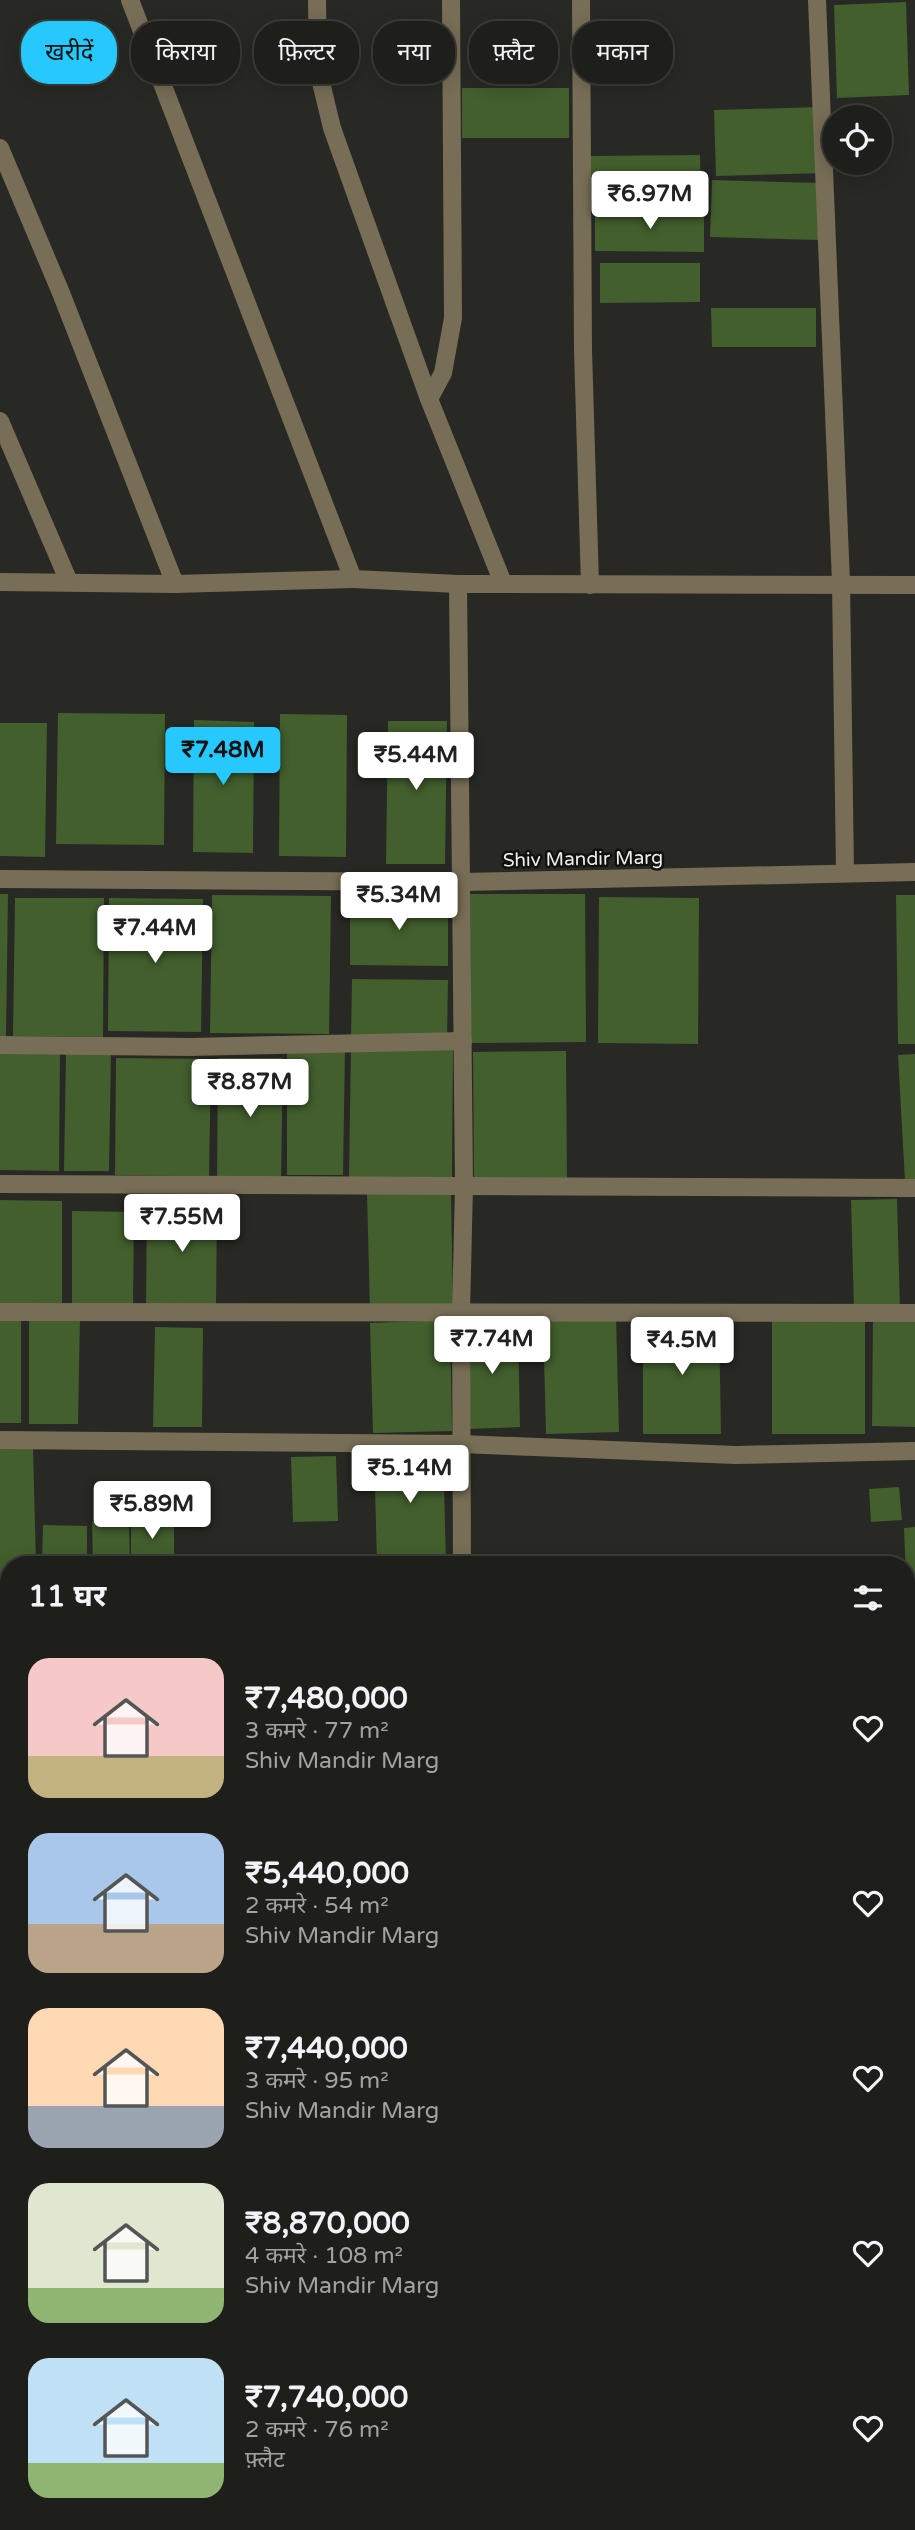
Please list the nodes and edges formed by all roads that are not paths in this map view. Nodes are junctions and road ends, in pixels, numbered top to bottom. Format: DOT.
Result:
graph roads {
  1 [pos="130,0"];
  2 [pos="317,0"];
  3 [pos="451,0"];
  4 [pos="581,0"];
  5 [pos="817,0"];
  6 [pos="0,148"];
  7 [pos="429,399"];
  8 [pos="0,421"];
  9 [pos="354,579"];
  10 [pos="0,582"];
  11 [pos="69,582"];
  12 [pos="841,582"];
  13 [pos="503,583"];
  14 [pos="175,584"];
  15 [pos="458,584"];
  16 [pos="590,585"];
  17 [pos="915,585"];
  18 [pos="915,872"];
  19 [pos="845,873"];
  20 [pos="0,879"];
  21 [pos="462,882"];
  22 [pos="463,1041"];
  23 [pos="0,1045"];
  24 [pos="0,1184"];
  25 [pos="464,1185"];
  26 [pos="915,1188"];
  27 [pos="0,1312"];
  28 [pos="461,1314"];
  29 [pos="915,1314"];
  30 [pos="0,1440"];
  31 [pos="461,1444"];
  32 [pos="915,1451"];
  33 [pos="462,1556"];
  1 -- 9 [label="street"];
  2 -- 7 [label="street"];
  3 -- 7 [label="street"];
  4 -- 16 [label="street"];
  5 -- 12 [label="street"];
  6 -- 14 [label="street"];
  7 -- 13 [label="street"];
  8 -- 11 [label="street"];
  9 -- 14 [label="street"];
  9 -- 15 [label="street"];
  10 -- 11 [label="street"];
  11 -- 14 [label="street"];
  12 -- 16 [label="street"];
  12 -- 17 [label="street"];
  12 -- 19 [label="street"];
  13 -- 15 [label="street"];
  13 -- 16 [label="street"];
  15 -- 21 [label="street"];
  18 -- 19 [label="street, Shiv Mandir Marg"];
  19 -- 21 [label="street, Shiv Mandir Marg"];
  20 -- 21 [label="street, Shiv Mandir Marg"];
  21 -- 22 [label="street"];
  22 -- 23 [label="street"];
  22 -- 25 [label="street"];
  24 -- 25 [label="street"];
  25 -- 26 [label="street"];
  25 -- 28 [label="street"];
  27 -- 28 [label="street"];
  28 -- 29 [label="street"];
  28 -- 31 [label="street"];
  30 -- 31 [label="street"];
  31 -- 32 [label="street"];
  31 -- 33 [label="street"];
}
